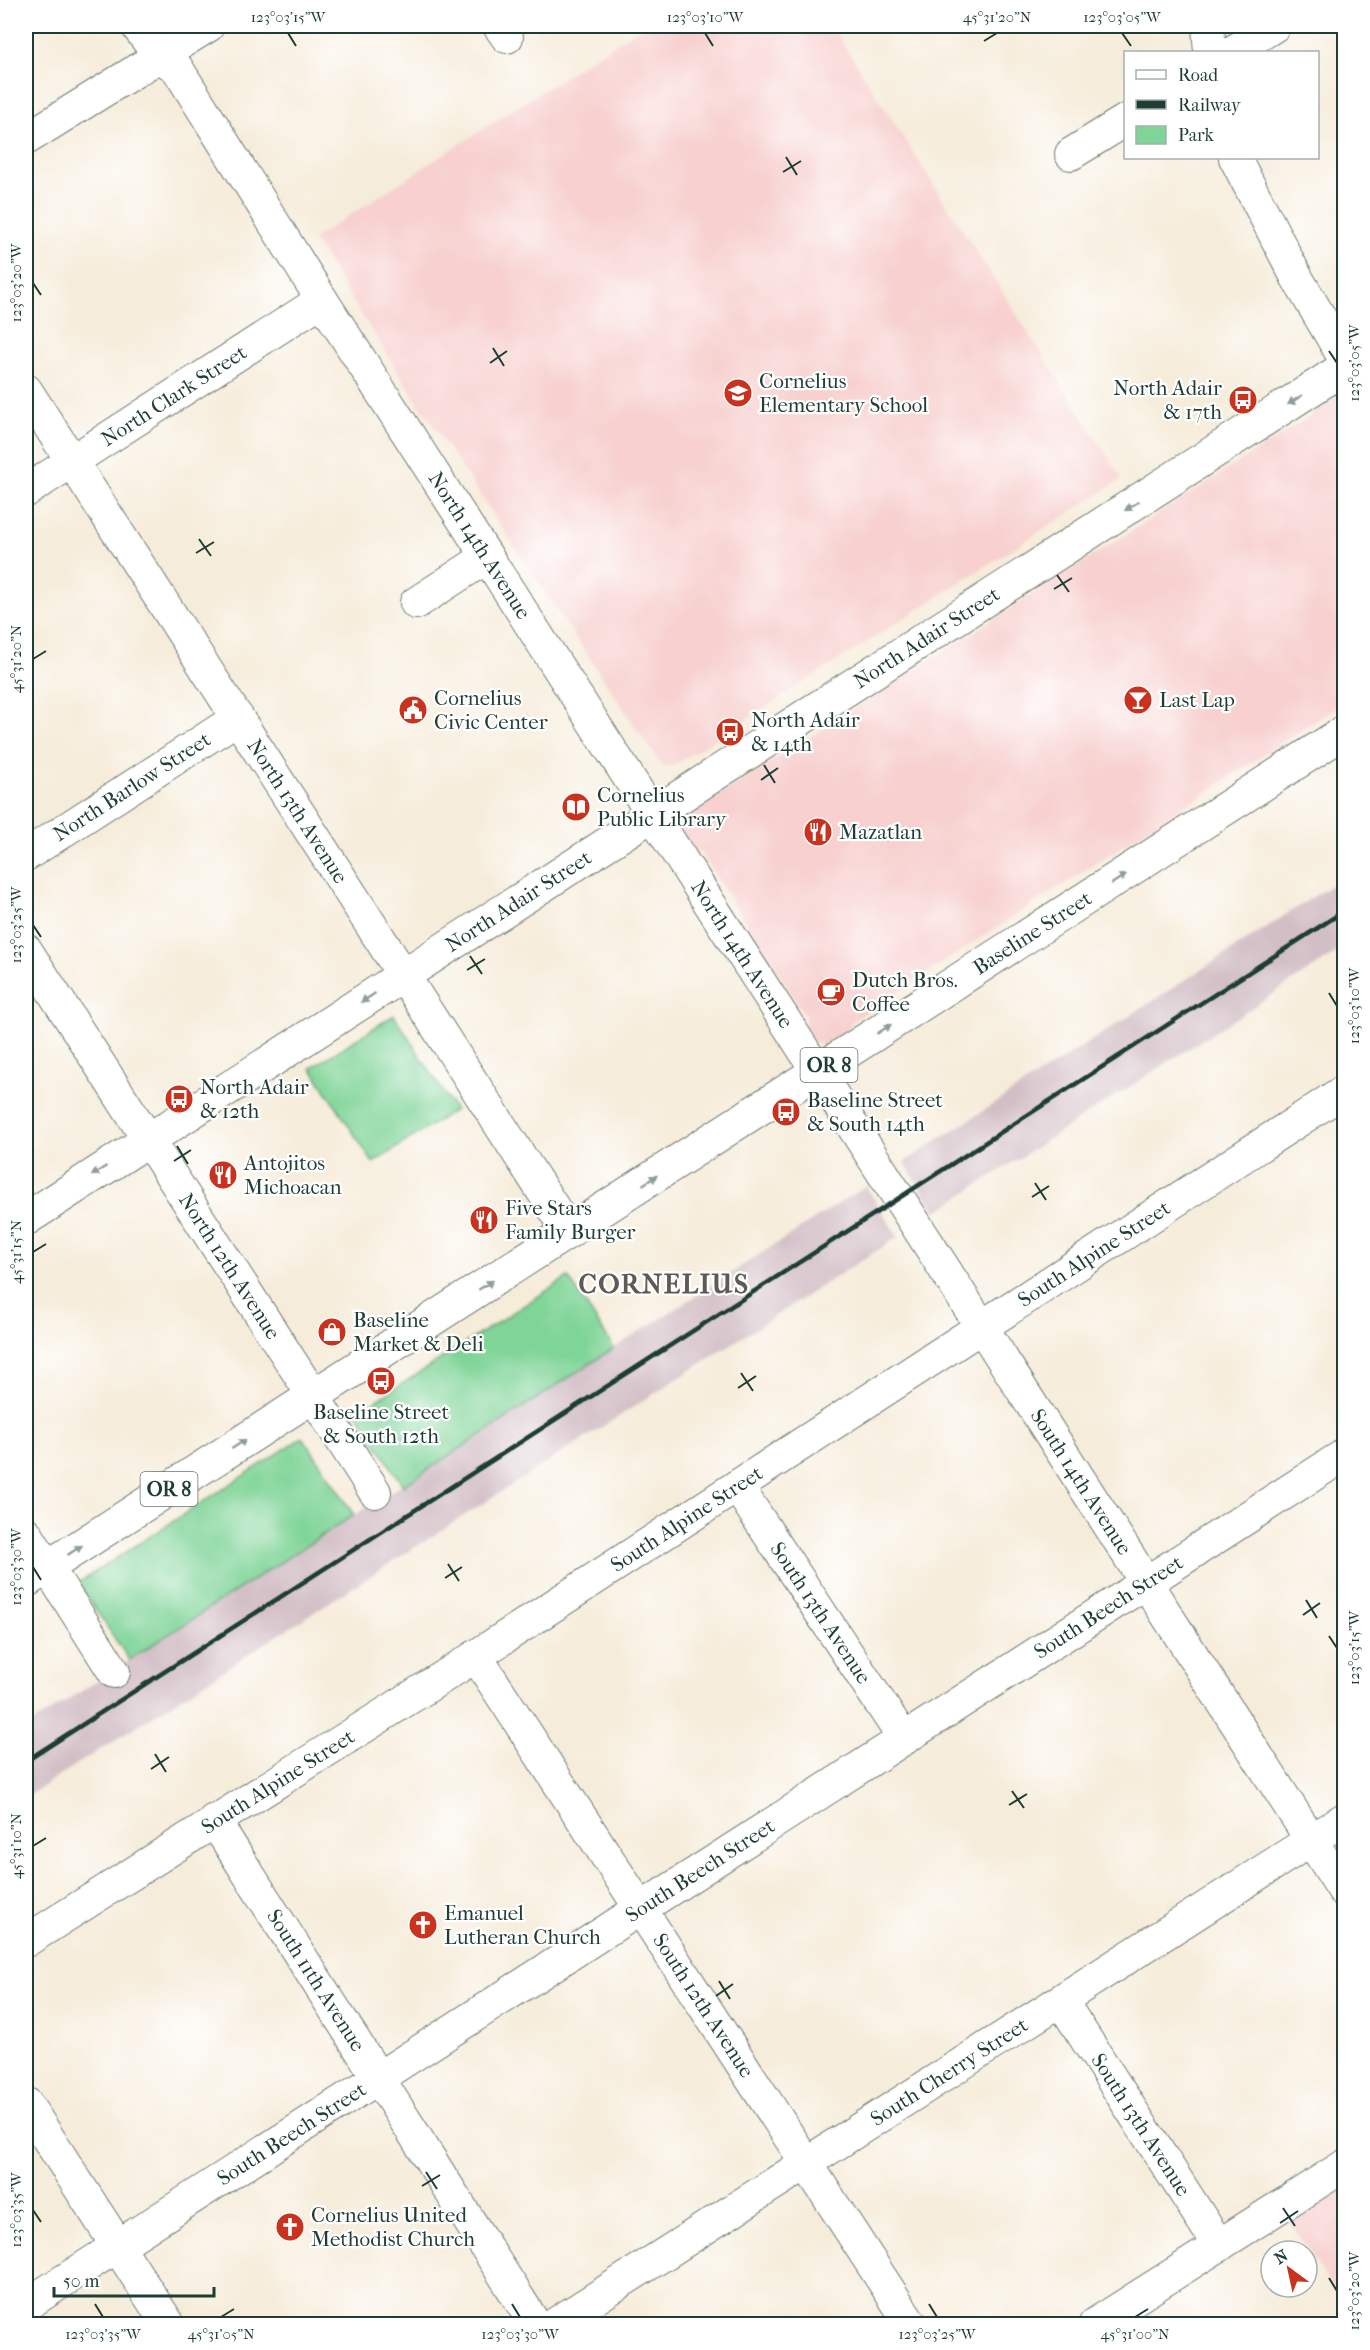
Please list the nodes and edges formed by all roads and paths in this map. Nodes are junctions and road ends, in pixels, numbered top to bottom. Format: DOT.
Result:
graph roads {
  1 [pos="138,26"];
  2 [pos="208,26"];
  3 [pos="1208,26"];
  4 [pos="1274,26"];
  5 [pos="1210,51"];
  6 [pos="1234,51"];
  7 [pos="160,57"];
  8 [pos="1124,121"];
  9 [pos="26,139"];
  10 [pos="1071,154"];
  11 [pos="1236,159"];
  12 [pos="322,300"];
  13 [pos="1344,358"];
  14 [pos="1344,368"];
  15 [pos="26,390"];
  16 [pos="71,462"];
  17 [pos="26,491"];
  18 [pos="487,557"];
  19 [pos="416,603"];
  20 [pos="238,718"];
  21 [pos="1344,732"];
  22 [pos="653,815"];
  23 [pos="26,855"];
  24 [pos="26,950"];
  25 [pos="404,975"];
  26 [pos="818,1071"];
  27 [pos="1344,1091"];
  28 [pos="148,1140"];
  29 [pos="26,1219"];
  30 [pos="569,1232"];
  31 [pos="982,1327"];
  32 [pos="313,1396"];
  33 [pos="1344,1455"];
  34 [pos="737,1486"];
  35 [pos="375,1492"];
  36 [pos="26,1533"];
  37 [pos="36,1574"];
  38 [pos="1147,1583"];
  39 [pos="476,1656"];
  40 [pos="114,1672"];
  41 [pos="904,1739"];
  42 [pos="1344,1819"];
  43 [pos="214,1820"];
  44 [pos="1311,1840"];
  45 [pos="1344,1891"];
  46 [pos="639,1907"];
  47 [pos="26,1941"];
  48 [pos="1062,2002"];
  49 [pos="377,2078"];
  50 [pos="26,2104"];
  51 [pos="806,2163"];
  52 [pos="1344,2166"];
  53 [pos="117,2246"];
  54 [pos="1219,2246"];
  55 [pos="26,2305"];
  56 [pos="168,2325"];
  57 [pos="536,2325"];
  58 [pos="555,2325"];
  59 [pos="910,2325"];
  60 [pos="1095,2325"];
  1 -- 7 [label="street, North 14th Avenue"];
  2 -- 7 [label="street"];
  3 -- 5 [label="street"];
  4 -- 6 [label="street"];
  7 -- 9 [label="street"];
  7 -- 12 [label="street, North 14th Avenue"];
  8 -- 10 [label="street"];
  11 -- 13 [label="street"];
  12 -- 16 [label="street, North Clark Street"];
  12 -- 18 [label="street, North 14th Avenue"];
  14 -- 22 [label="main road, North Adair Street, one-way"];
  15 -- 16 [label="street, North 13th Avenue"];
  16 -- 17 [label="street, North Clark Street"];
  16 -- 20 [label="street, North 13th Avenue"];
  18 -- 19 [label="street"];
  18 -- 22 [label="street, North 14th Avenue"];
  20 -- 23 [label="street, North Barlow Street"];
  20 -- 25 [label="street, North 13th Avenue"];
  26 -- 21 [label="main road, Baseline Street / OR 8, one-way"];
  22 -- 25 [label="main road, North Adair Street"];
  22 -- 26 [label="street, North 14th Avenue"];
  24 -- 28 [label="street, North 12th Avenue"];
  25 -- 28 [label="main road, North Adair Street, one-way"];
  25 -- 30 [label="street, North 13th Avenue"];
  30 -- 26 [label="main road, Baseline Street / OR 8, one-way"];
  26 -- 31 [label="street, South 14th Avenue"];
  27 -- 31 [label="street, South Alpine Street"];
  28 -- 29 [label="main road, North Adair Street, one-way"];
  28 -- 32 [label="street, North 12th Avenue"];
  32 -- 30 [label="main road, Baseline Street / OR 8, one-way"];
  31 -- 34 [label="street, South Alpine Street"];
  31 -- 38 [label="street, South 14th Avenue"];
  32 -- 35 [label="street, North 12th Avenue"];
  37 -- 32 [label="main road, Baseline Street / OR 8, one-way"];
  33 -- 38 [label="street, South Beech Street"];
  34 -- 39 [label="street, South Alpine Street"];
  34 -- 41 [label="street, South 13th Avenue"];
  36 -- 37 [label="street"];
  37 -- 40 [label="street"];
  38 -- 41 [label="street, South Beech Street"];
  38 -- 44 [label="street, South 14th Avenue"];
  39 -- 43 [label="street, South Alpine Street"];
  39 -- 46 [label="street, South 12th Avenue"];
  41 -- 46 [label="street, South Beech Street"];
  42 -- 44 [label="street, South Cherry Street"];
  43 -- 47 [label="street, South Alpine Street"];
  43 -- 49 [label="street, South 11th Avenue"];
  44 -- 45 [label="street, South 14th Avenue"];
  44 -- 48 [label="street, South Cherry Street"];
  46 -- 49 [label="street, South Beech Street"];
  46 -- 51 [label="street, South 12th Avenue"];
  48 -- 51 [label="street, South Cherry Street"];
  48 -- 54 [label="street, South 13th Avenue"];
  49 -- 53 [label="street, South Beech Street"];
  49 -- 57 [label="street, South 11th Avenue"];
  50 -- 53 [label="main road"];
  51 -- 58 [label="street, South Cherry Street"];
  51 -- 59 [label="street, South 12th Avenue"];
  52 -- 54 [label="street"];
  53 -- 55 [label="street, South Beech Street"];
  53 -- 56 [label="main road"];
  54 -- 60 [label="street"];
}
